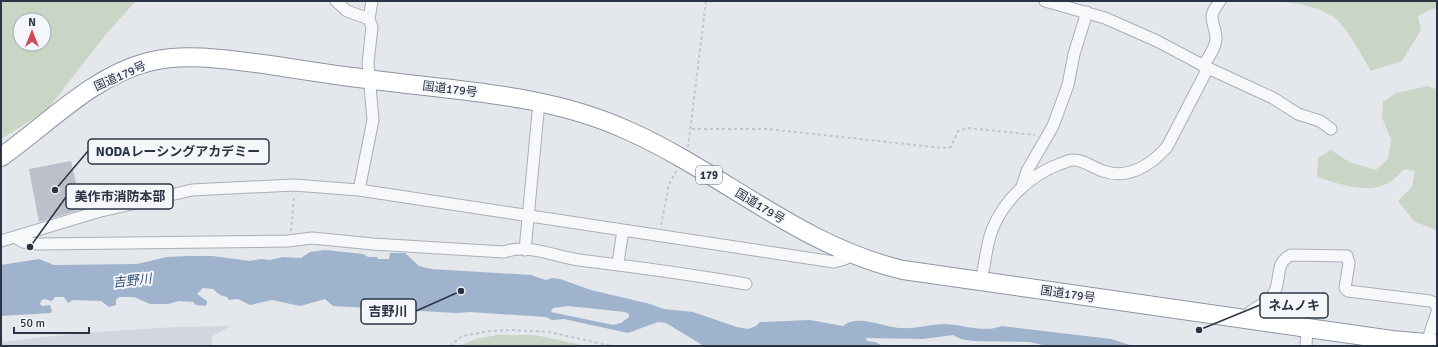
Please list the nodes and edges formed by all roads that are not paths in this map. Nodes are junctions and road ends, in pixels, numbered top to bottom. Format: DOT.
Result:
graph roads {
  1 [pos="336,1"];
  2 [pos="372,1"];
  3 [pos="1045,1"];
  4 [pos="1220,1"];
  5 [pos="1072,5"];
  6 [pos="1087,12"];
  7 [pos="369,19"];
  8 [pos="1206,67"];
  9 [pos="369,80"];
  10 [pos="539,102"];
  11 [pos="1331,129"];
  12 [pos="1,157"];
  13 [pos="1022,187"];
  14 [pos="359,190"];
  15 [pos="529,215"];
  16 [pos="623,230"];
  17 [pos="15,237"];
  18 [pos="1,241"];
  19 [pos="525,250"];
  20 [pos="850,254"];
  21 [pos="618,263"];
  22 [pos="981,281"];
  23 [pos="746,284"];
  24 [pos="1437,308"];
  25 [pos="1437,312"];
  26 [pos="1244,319"];
  27 [pos="1307,328"];
  28 [pos="1432,343"];
  29 [pos="1306,346"];
  1 -- 7 [label="street"];
  2 -- 7 [label="street"];
  3 -- 5 [label="street"];
  4 -- 8 [label="street"];
  5 -- 6 [label="street"];
  6 -- 8 [label="street"];
  6 -- 13 [label="street"];
  7 -- 9 [label="street"];
  8 -- 11 [label="street"];
  8 -- 13 [label="street"];
  9 -- 10 [label="highway, 国道179号 / 179"];
  9 -- 12 [label="highway, 国道179号 / 179"];
  9 -- 14 [label="street"];
  10 -- 15 [label="street"];
  10 -- 20 [label="highway, 国道179号 / 179"];
  13 -- 22 [label="street"];
  14 -- 15 [label="street"];
  14 -- 17 [label="street"];
  15 -- 16 [label="street"];
  15 -- 19 [label="street"];
  16 -- 20 [label="street"];
  16 -- 21 [label="street"];
  17 -- 18 [label="street"];
  17 -- 19 [label="street"];
  19 -- 21 [label="street"];
  20 -- 22 [label="highway, 国道179号 / 179"];
  21 -- 23 [label="street"];
  22 -- 26 [label="highway, 国道179号 / 179"];
  24 -- 26 [label="street"];
  25 -- 28 [label="street"];
  26 -- 27 [label="highway, 国道179号 / 179"];
  27 -- 28 [label="highway, 国道179号 / 179"];
  27 -- 29 [label="street"];
}
